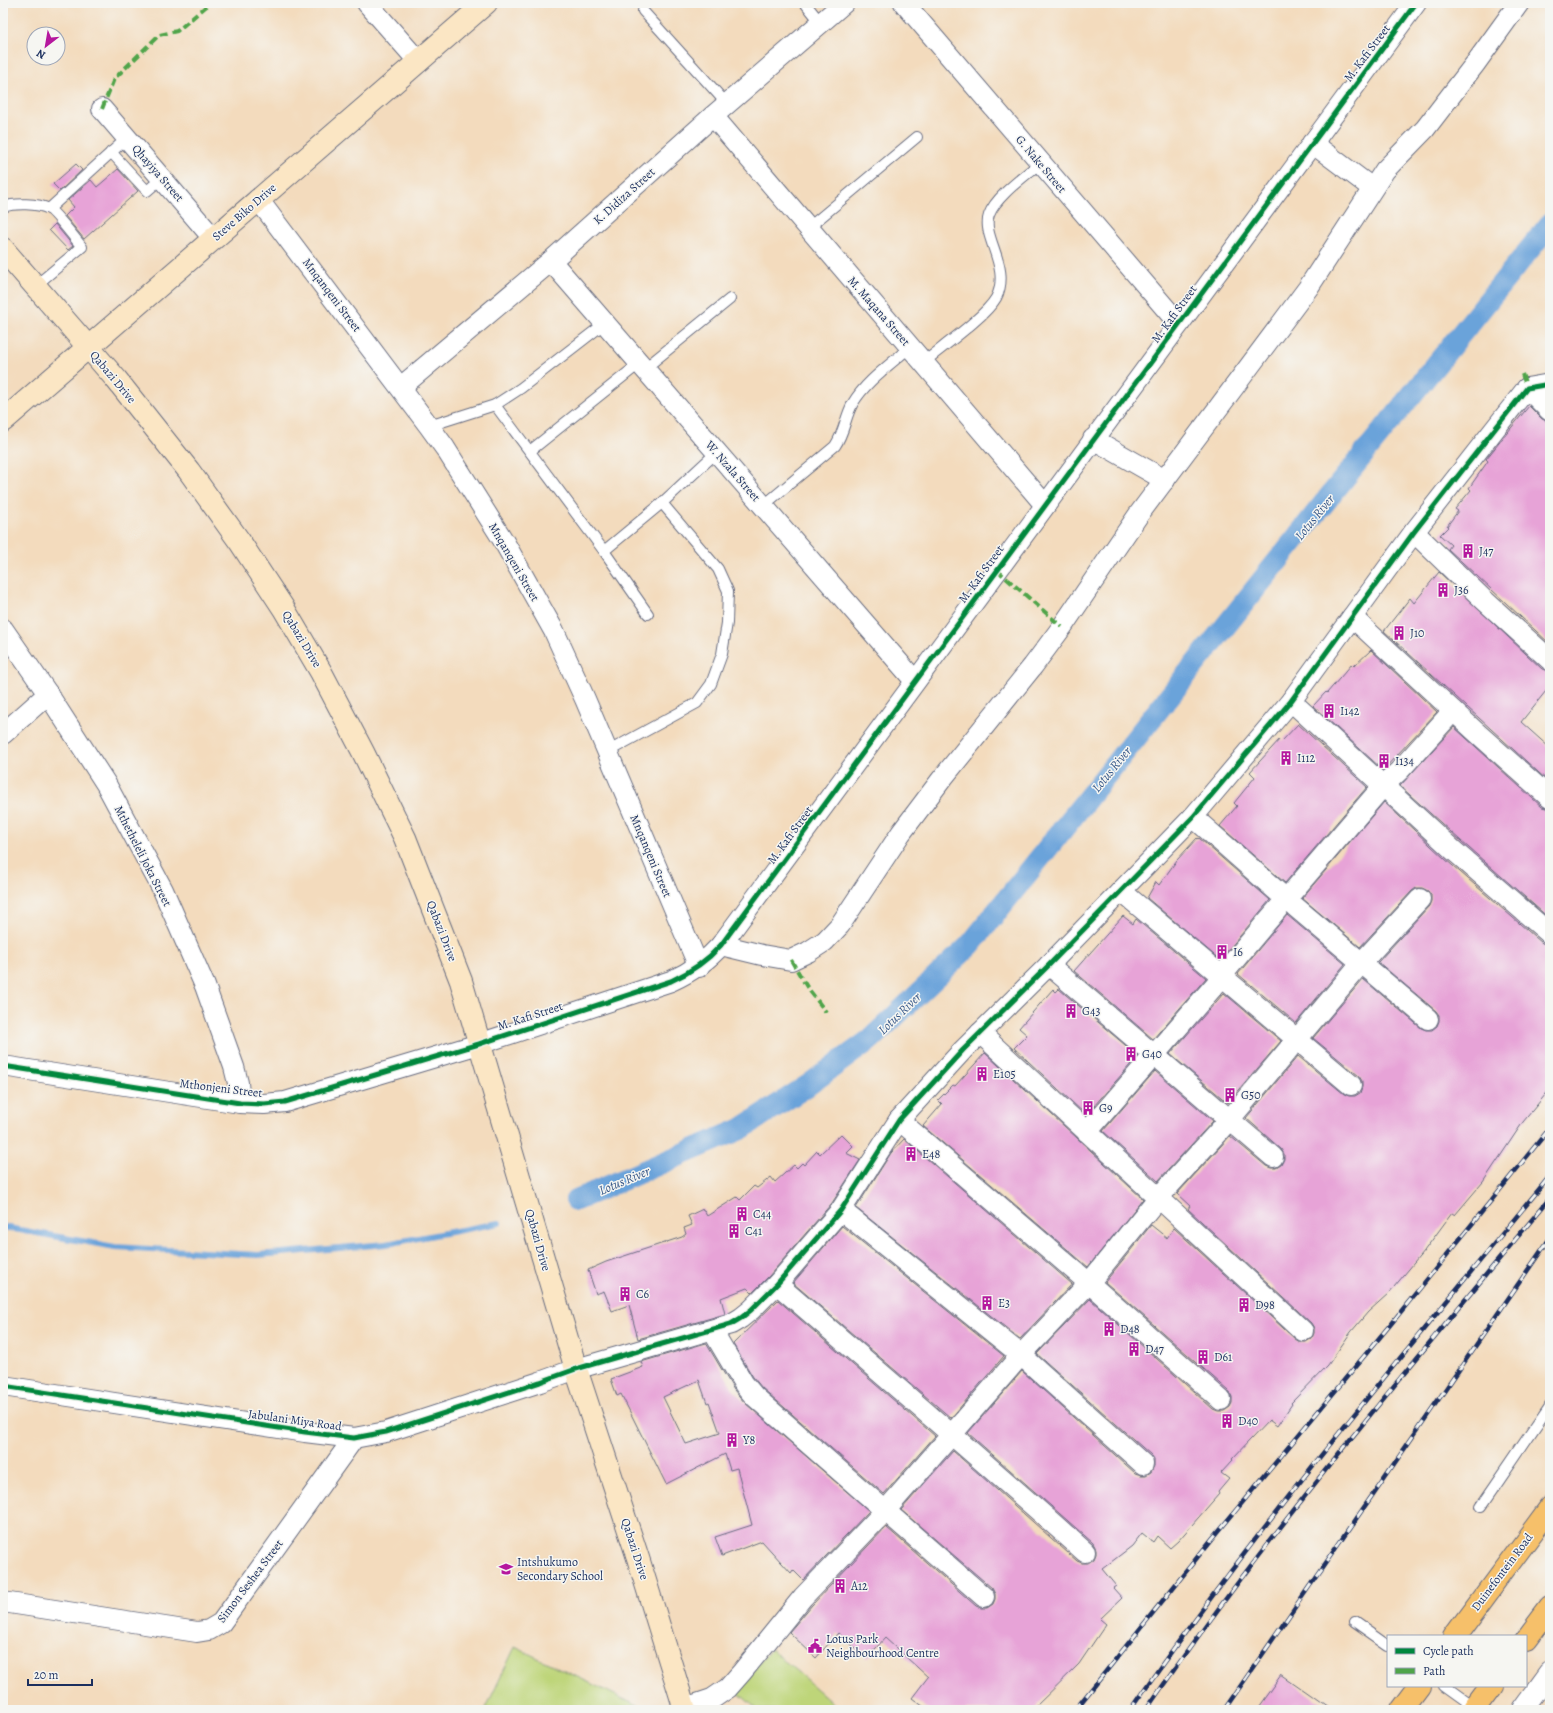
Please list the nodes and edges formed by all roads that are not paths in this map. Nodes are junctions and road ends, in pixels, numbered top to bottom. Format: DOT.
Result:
graph roads {
  1 [pos="367,3"];
  2 [pos="486,3"];
  3 [pos="805,3"];
  4 [pos="844,3"];
  5 [pos="904,3"];
  6 [pos="1416,3"];
  7 [pos="1519,3"];
  8 [pos="643,11"];
  9 [pos="821,22"];
  10 [pos="419,62"];
  11 [pos="102,109"];
  12 [pos="720,110"];
  13 [pos="917,137"];
  14 [pos="127,138"];
  15 [pos="1312,143"];
  16 [pos="111,152"];
  17 [pos="1040,163"];
  18 [pos="162,178"];
  19 [pos="1372,188"];
  20 [pos="258,199"];
  21 [pos="3,207"];
  22 [pos="49,209"];
  23 [pos="808,228"];
  24 [pos="213,238"];
  25 [pos="3,249"];
  26 [pos="551,261"];
  27 [pos="35,286"];
  28 [pos="730,299"];
  29 [pos="605,323"];
  30 [pos="1179,324"];
  31 [pos="88,347"];
  32 [pos="910,348"];
  33 [pos="923,363"];
  34 [pos="642,366"];
  35 [pos="1550,384"];
  36 [pos="401,387"];
  37 [pos="1527,388"];
  38 [pos="495,405"];
  39 [pos="1550,411"];
  40 [pos="3,421"];
  41 [pos="430,426"];
  42 [pos="1093,439"];
  43 [pos="530,451"];
  44 [pos="717,452"];
  45 [pos="1165,480"];
  46 [pos="662,503"];
  47 [pos="1045,505"];
  48 [pos="763,506"];
  49 [pos="1414,532"];
  50 [pos="604,552"];
  51 [pos="648,614"];
  52 [pos="1352,617"];
  53 [pos="3,630"];
  54 [pos="1550,660"];
  55 [pos="915,681"];
  56 [pos="48,694"];
  57 [pos="1291,701"];
  58 [pos="1453,711"];
  59 [pos="3,734"];
  60 [pos="607,752"];
  61 [pos="1383,786"];
  62 [pos="1550,798"];
  63 [pos="1193,817"];
  64 [pos="1121,891"];
  65 [pos="1286,899"];
  66 [pos="1420,899"];
  67 [pos="1550,934"];
  68 [pos="721,945"];
  69 [pos="1362,962"];
  70 [pos="1049,965"];
  71 [pos="699,967"];
  72 [pos="1222,977"];
  73 [pos="1428,1019"];
  74 [pos="980,1033"];
  75 [pos="1296,1040"];
  76 [pos="479,1044"];
  77 [pos="1154,1054"];
  78 [pos="3,1066"];
  79 [pos="1350,1085"];
  80 [pos="240,1103"];
  81 [pos="1230,1119"];
  82 [pos="899,1120"];
  83 [pos="1087,1132"];
  84 [pos="1273,1157"];
  85 [pos="1158,1198"];
  86 [pos="841,1210"];
  87 [pos="1089,1282"];
  88 [pos="777,1284"];
  89 [pos="712,1330"];
  90 [pos="1303,1331"];
  91 [pos="1021,1355"];
  92 [pos="576,1369"];
  93 [pos="3,1386"];
  94 [pos="1221,1400"];
  95 [pos="1550,1405"];
  96 [pos="952,1436"];
  97 [pos="354,1438"];
  98 [pos="1143,1464"];
  99 [pos="1481,1506"];
  100 [pos="1550,1508"];
  101 [pos="885,1511"];
  102 [pos="1085,1552"];
  103 [pos="984,1597"];
  104 [pos="3,1602"];
  105 [pos="1550,1608"];
  106 [pos="1354,1622"];
  107 [pos="1456,1635"];
  108 [pos="1527,1639"];
  109 [pos="1387,1645"];
  110 [pos="1550,1673"];
  111 [pos="1417,1687"];
  112 [pos="1444,1687"];
  113 [pos="1491,1687"];
  114 [pos="685,1709"];
  115 [pos="1400,1710"];
  116 [pos="1475,1710"];
  117 [pos="1523,1710"];
  1 -- 10 [label="street"];
  2 -- 10 [label="street, Steve Biko Drive"];
  3 -- 9 [label="lane"];
  4 -- 9 [label="street, K. Didiza Street"];
  5 -- 17 [label="street, G. Nake Street"];
  6 -- 15 [label="street, M. Kafi Street"];
  7 -- 19 [label="street"];
  8 -- 12 [label="lane"];
  9 -- 12 [label="street, K. Didiza Street"];
  10 -- 20 [label="street, Steve Biko Drive"];
  11 -- 14 [label="street, Qhayiya Street"];
  12 -- 23 [label="street, M. Maqana Street"];
  12 -- 26 [label="street, K. Didiza Street"];
  13 -- 23 [label="lane"];
  14 -- 16 [label="lane"];
  14 -- 18 [label="street, Qhayiya Street"];
  15 -- 19 [label="street"];
  15 -- 30 [label="street, M. Kafi Street"];
  16 -- 18 [label="lane"];
  16 -- 22 [label="lane"];
  17 -- 30 [label="street, G. Nake Street"];
  17 -- 33 [label="lane"];
  18 -- 24 [label="street, Qhayiya Street"];
  19 -- 45 [label="street"];
  20 -- 24 [label="street, Steve Biko Drive"];
  20 -- 36 [label="street, Mnqanqeni Street"];
  21 -- 22 [label="lane"];
  22 -- 27 [label="lane"];
  23 -- 32 [label="street, M. Maqana Street"];
  24 -- 31 [label="street, Steve Biko Drive"];
  25 -- 27 [label="street, Qabazi Drive"];
  26 -- 29 [label="street, W. Nzala Street"];
  26 -- 36 [label="street, K. Didiza Street"];
  27 -- 31 [label="street, Qabazi Drive"];
  28 -- 34 [label="lane"];
  29 -- 34 [label="street, W. Nzala Street"];
  29 -- 38 [label="lane"];
  30 -- 42 [label="street, M. Kafi Street"];
  31 -- 40 [label="street, Steve Biko Drive"];
  31 -- 76 [label="street, Qabazi Drive"];
  32 -- 33 [label="street, M. Maqana Street"];
  32 -- 48 [label="lane"];
  33 -- 47 [label="street, M. Maqana Street"];
  34 -- 43 [label="lane"];
  34 -- 44 [label="street, W. Nzala Street"];
  35 -- 37 [label="street"];
  36 -- 41 [label="street, Mnqanqeni Street"];
  37 -- 39 [label="street"];
  37 -- 49 [label="street, Jabulani Miya Road"];
  38 -- 41 [label="lane"];
  38 -- 43 [label="lane"];
  41 -- 60 [label="street, Mnqanqeni Street"];
  42 -- 45 [label="street"];
  42 -- 47 [label="street, M. Kafi Street"];
  43 -- 50 [label="lane"];
  44 -- 46 [label="lane"];
  44 -- 48 [label="street, W. Nzala Street"];
  45 -- 68 [label="street"];
  46 -- 50 [label="lane"];
  46 -- 60 [label="lane"];
  47 -- 55 [label="street, M. Kafi Street"];
  48 -- 55 [label="street, W. Nzala Street"];
  49 -- 52 [label="street, Jabulani Miya Road"];
  49 -- 54 [label="street"];
  50 -- 51 [label="lane"];
  52 -- 57 [label="street, Jabulani Miya Road"];
  52 -- 58 [label="street"];
  53 -- 56 [label="street, Mthetheleli Joka Street"];
  55 -- 68 [label="street, M. Kafi Street"];
  56 -- 59 [label="street"];
  56 -- 80 [label="street, Mthetheleli Joka Street"];
  57 -- 61 [label="street"];
  57 -- 63 [label="street, Jabulani Miya Road"];
  58 -- 61 [label="street"];
  58 -- 62 [label="street"];
  60 -- 71 [label="street, Mnqanqeni Street"];
  61 -- 65 [label="street"];
  61 -- 67 [label="street"];
  63 -- 64 [label="street, Jabulani Miya Road"];
  63 -- 65 [label="street"];
  64 -- 70 [label="street, Jabulani Miya Road"];
  64 -- 72 [label="street"];
  65 -- 69 [label="street"];
  65 -- 72 [label="street"];
  66 -- 69 [label="street"];
  68 -- 71 [label="street, M. Kafi Street"];
  69 -- 73 [label="street"];
  69 -- 75 [label="street"];
  70 -- 74 [label="street, Jabulani Miya Road"];
  70 -- 77 [label="street"];
  71 -- 76 [label="street, M. Kafi Street"];
  72 -- 75 [label="street"];
  72 -- 77 [label="street"];
  74 -- 82 [label="street, Jabulani Miya Road"];
  74 -- 83 [label="street"];
  75 -- 79 [label="street"];
  75 -- 81 [label="street"];
  76 -- 80 [label="street, Mthonjeni Street"];
  76 -- 92 [label="street, Qabazi Drive"];
  77 -- 81 [label="street"];
  77 -- 83 [label="street"];
  78 -- 80 [label="street, Mthonjeni Street"];
  81 -- 84 [label="street"];
  81 -- 85 [label="street"];
  82 -- 86 [label="street, Jabulani Miya Road"];
  82 -- 87 [label="street"];
  83 -- 85 [label="street"];
  85 -- 87 [label="street"];
  85 -- 90 [label="street"];
  86 -- 88 [label="street, Jabulani Miya Road"];
  86 -- 91 [label="street"];
  87 -- 91 [label="street"];
  87 -- 94 [label="street"];
  88 -- 89 [label="street, Jabulani Miya Road"];
  88 -- 96 [label="street"];
  89 -- 92 [label="street, Jabulani Miya Road"];
  89 -- 101 [label="street"];
  91 -- 96 [label="street"];
  91 -- 98 [label="street"];
  92 -- 97 [label="street, Jabulani Miya Road"];
  92 -- 114 [label="street, Qabazi Drive"];
  93 -- 97 [label="street, Jabulani Miya Road"];
  95 -- 99 [label="lane"];
  96 -- 101 [label="street"];
  96 -- 102 [label="street"];
  97 -- 104 [label="street, Simon Seshea Street"];
  100 -- 107 [label="main road, Duinefontein Road"];
  101 -- 103 [label="street"];
  101 -- 114 [label="street"];
  105 -- 108 [label="main road"];
  106 -- 109 [label="lane"];
  110 -- 117 [label="street"];
  111 -- 115 [label="main road"];
  112 -- 116 [label="lane"];
  113 -- 116 [label="main road"];
}
